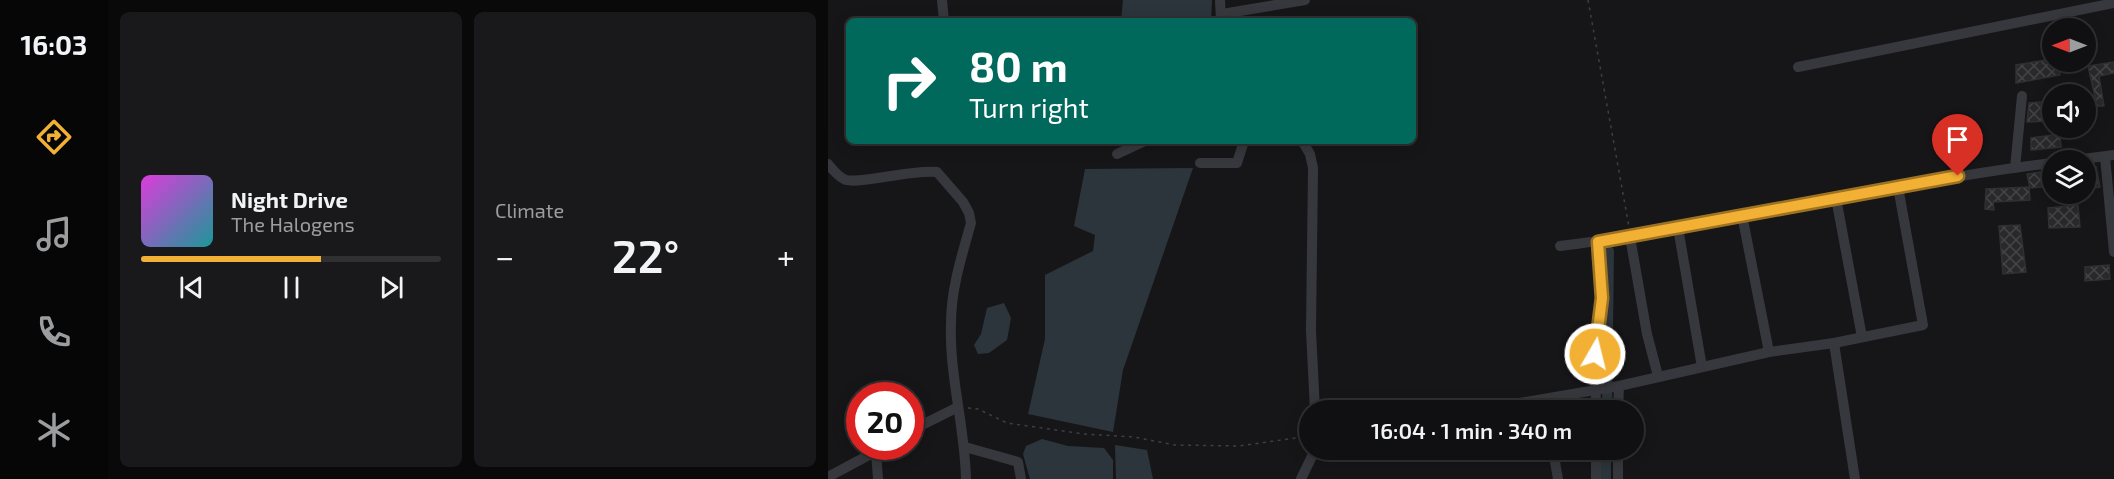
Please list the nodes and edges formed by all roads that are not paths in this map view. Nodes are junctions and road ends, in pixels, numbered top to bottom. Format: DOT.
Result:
graph roads {
  1 [pos="942,0"];
  2 [pos="1220,0"];
  3 [pos="1305,0"];
  4 [pos="2114,3"];
  5 [pos="1222,17"];
  6 [pos="944,18"];
  7 [pos="1798,67"];
  8 [pos="2022,96"];
  9 [pos="1139,144"];
  10 [pos="1243,144"];
  11 [pos="1304,144"];
  12 [pos="1117,154"];
  13 [pos="2110,156"];
  14 [pos="1200,163"];
  15 [pos="828,164"];
  16 [pos="2042,164"];
  17 [pos="2015,168"];
  18 [pos="1898,187"];
  19 [pos="1836,198"];
  20 [pos="1742,215"];
  21 [pos="1678,228"];
  22 [pos="1630,237"];
  23 [pos="1598,242"];
  24 [pos="1560,246"];
  25 [pos="2114,252"];
  26 [pos="1862,338"];
  27 [pos="1834,344"];
  28 [pos="1769,352"];
  29 [pos="1702,367"];
  30 [pos="1658,376"];
  31 [pos="1605,387"];
  32 [pos="1539,399"];
  33 [pos="1314,400"];
  34 [pos="1534,400"];
  35 [pos="1600,400"];
  36 [pos="1612,400"];
  37 [pos="958,407"];
  38 [pos="924,424"];
  39 [pos="965,447"];
  40 [pos="860,460"];
  41 [pos="879,460"];
  42 [pos="1311,460"];
  43 [pos="1314,460"];
  44 [pos="1555,460"];
  45 [pos="1596,460"];
  46 [pos="1618,460"];
  47 [pos="828,477"];
  48 [pos="878,479"];
  49 [pos="966,479"];
  50 [pos="1021,479"];
  51 [pos="1301,479"];
  52 [pos="1308,479"];
  53 [pos="1558,479"];
  54 [pos="1596,479"];
  55 [pos="1618,479"];
  56 [pos="1855,479"];
  1 -- 6 [label="street"];
  2 -- 5 [label="street"];
  3 -- 5 [label="street"];
  4 -- 7 [label="street"];
  8 -- 17 [label="street"];
  9 -- 12 [label="street"];
  10 -- 14 [label="street"];
  11 -- 33 [label="street"];
  13 -- 25 [label="street"];
  15 -- 37 [label="street"];
  16 -- 17 [label="street"];
  17 -- 18 [label="street"];
  18 -- 19 [label="street"];
  18 -- 26 [label="street"];
  19 -- 20 [label="street"];
  19 -- 26 [label="street"];
  20 -- 21 [label="street"];
  20 -- 28 [label="street"];
  21 -- 22 [label="street"];
  21 -- 29 [label="street"];
  22 -- 23 [label="street"];
  22 -- 30 [label="street"];
  23 -- 24 [label="street"];
  23 -- 31 [label="street"];
  26 -- 27 [label="street"];
  27 -- 28 [label="street"];
  27 -- 56 [label="street"];
  28 -- 29 [label="street"];
  29 -- 30 [label="street"];
  30 -- 31 [label="street"];
  31 -- 32 [label="street"];
  31 -- 35 [label="street"];
  31 -- 36 [label="street"];
  32 -- 34 [label="street"];
  37 -- 38 [label="street"];
  37 -- 39 [label="street"];
  39 -- 49 [label="street"];
  39 -- 50 [label="street"];
  40 -- 47 [label="street"];
  41 -- 48 [label="street"];
  42 -- 51 [label="street"];
  43 -- 52 [label="street"];
  44 -- 53 [label="street"];
  45 -- 54 [label="street"];
  46 -- 55 [label="street"];
}
